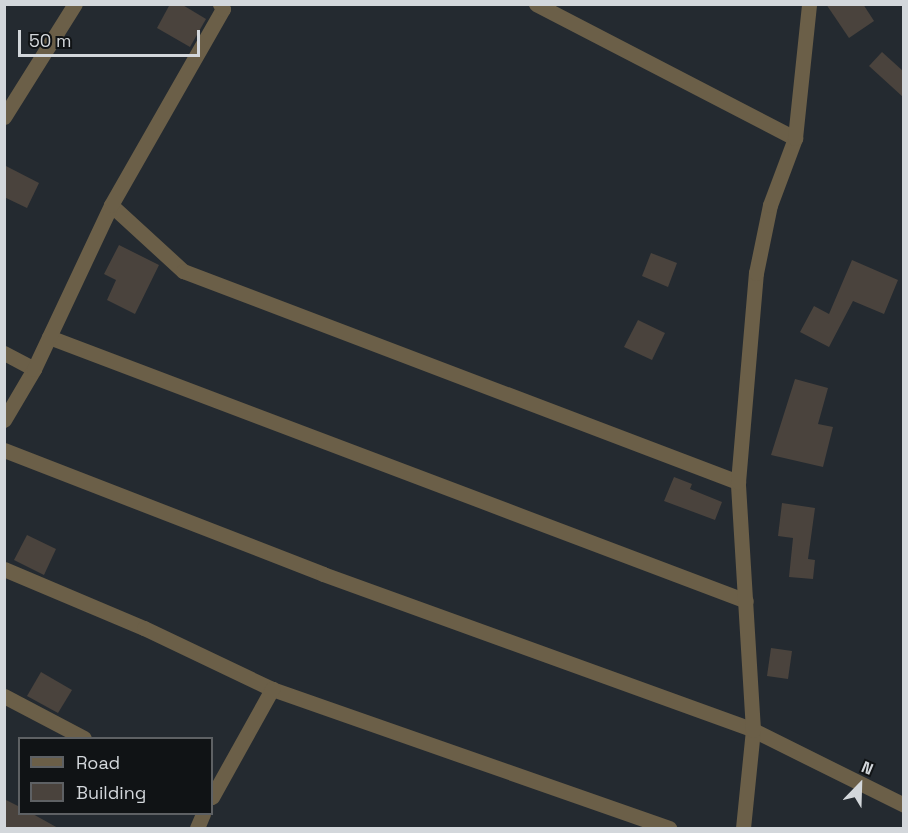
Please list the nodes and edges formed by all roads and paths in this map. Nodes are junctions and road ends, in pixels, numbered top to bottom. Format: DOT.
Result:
graph roads {
  1 [pos="75,4"];
  2 [pos="220,4"];
  3 [pos="536,4"];
  4 [pos="809,4"];
  5 [pos="4,117"];
  6 [pos="795,138"];
  7 [pos="111,205"];
  8 [pos="49,337"];
  9 [pos="4,353"];
  10 [pos="34,369"];
  11 [pos="4,420"];
  12 [pos="4,450"];
  13 [pos="738,482"];
  14 [pos="4,568"];
  15 [pos="746,601"];
  16 [pos="272,689"];
  17 [pos="4,696"];
  18 [pos="753,730"];
  19 [pos="82,737"];
  20 [pos="213,794"];
  21 [pos="903,805"];
  22 [pos="669,828"];
  23 [pos="744,828"];
  1 -- 5 [label="street"];
  2 -- 7 [label="street"];
  3 -- 6 [label="street"];
  4 -- 6 [label="street"];
  6 -- 13 [label="street"];
  7 -- 8 [label="street"];
  7 -- 13 [label="street"];
  8 -- 10 [label="street"];
  8 -- 15 [label="street"];
  9 -- 10 [label="street"];
  10 -- 11 [label="street"];
  12 -- 18 [label="street"];
  13 -- 15 [label="street"];
  14 -- 16 [label="street"];
  15 -- 18 [label="street"];
  16 -- 20 [label="street"];
  16 -- 22 [label="street"];
  17 -- 19 [label="street"];
  18 -- 21 [label="street"];
  18 -- 23 [label="street"];
}
